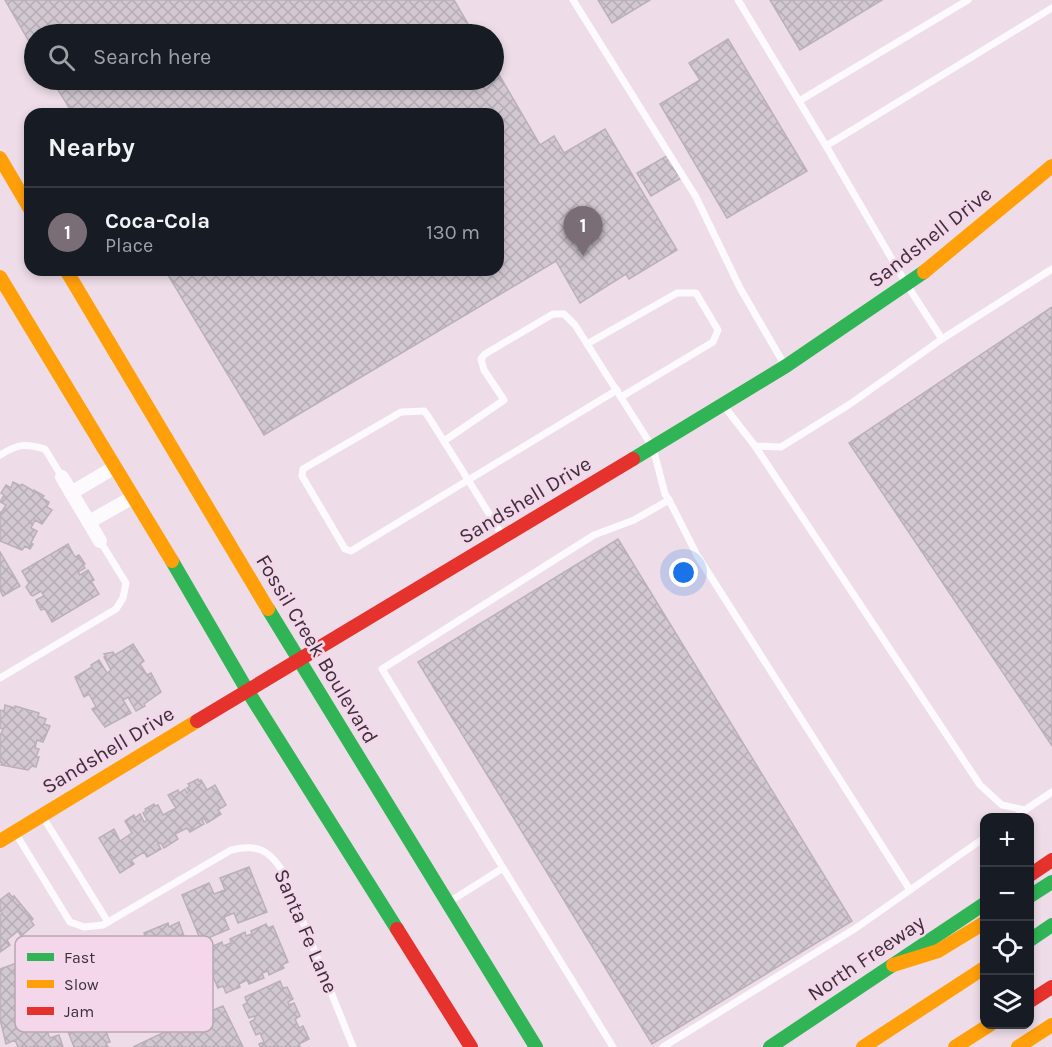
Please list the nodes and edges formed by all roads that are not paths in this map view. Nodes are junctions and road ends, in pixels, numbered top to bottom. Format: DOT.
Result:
graph roads {
  1 [pos="573,0"];
  2 [pos="738,0"];
  3 [pos="968,0"];
  4 [pos="1052,8"];
  5 [pos="799,101"];
  6 [pos="826,146"];
  7 [pos="0,158"];
  8 [pos="1052,166"];
  9 [pos="24,199"];
  10 [pos="1052,269"];
  11 [pos="70,276"];
  12 [pos="0,277"];
  13 [pos="907,285"];
  14 [pos="942,339"];
  15 [pos="587,344"];
  16 [pos="786,366"];
  17 [pos="619,393"];
  18 [pos="723,405"];
  19 [pos="444,441"];
  20 [pos="755,446"];
  21 [pos="653,448"];
  22 [pos="0,455"];
  23 [pos="115,467"];
  24 [pos="62,477"];
  25 [pos="469,481"];
  26 [pos="71,493"];
  27 [pos="133,497"];
  28 [pos="669,500"];
  29 [pos="89,522"];
  30 [pos="504,537"];
  31 [pos="100,541"];
  32 [pos="298,660"];
  33 [pos="0,678"];
  34 [pos="247,690"];
  35 [pos="1052,792"];
  36 [pos="1025,810"];
  37 [pos="1021,813"];
  38 [pos="41,815"];
  39 [pos="14,832"];
  40 [pos="0,841"];
  41 [pos="980,841"];
  42 [pos="1052,860"];
  43 [pos="503,868"];
  44 [pos="1034,872"];
  45 [pos="1052,882"];
  46 [pos="910,890"];
  47 [pos="1034,893"];
  48 [pos="447,903"];
  49 [pos="980,907"];
  50 [pos="108,922"];
  51 [pos="980,925"];
  52 [pos="1052,925"];
  53 [pos="1034,937"];
  54 [pos="893,965"];
  55 [pos="980,971"];
  56 [pos="1052,987"];
  57 [pos="1034,998"];
  58 [pos="1052,1025"];
  59 [pos="983,1029"];
  60 [pos="353,1047"];
  61 [pos="471,1047"];
  62 [pos="536,1047"];
  63 [pos="612,1047"];
  64 [pos="663,1047"];
  65 [pos="770,1047"];
  66 [pos="864,1047"];
  67 [pos="956,1047"];
  68 [pos="1018,1047"];
  1 -- 16 [label="lane"];
  2 -- 5 [label="lane"];
  3 -- 5 [label="lane"];
  4 -- 6 [label="lane"];
  5 -- 6 [label="lane"];
  6 -- 13 [label="lane"];
  7 -- 9 [label="main road"];
  8 -- 13 [label="main road, Sandshell Drive"];
  10 -- 14 [label="lane"];
  11 -- 32 [label="main road, Fossil Creek Boulevard"];
  12 -- 23 [label="main road"];
  13 -- 14 [label="lane"];
  13 -- 16 [label="main road, Sandshell Drive"];
  14 -- 20 [label="lane"];
  15 -- 17 [label="lane"];
  15 -- 17 [label="lane"];
  15 -- 19 [label="lane"];
  16 -- 18 [label="main road, Sandshell Drive"];
  17 -- 21 [label="lane"];
  17 -- 25 [label="lane"];
  18 -- 20 [label="lane"];
  18 -- 21 [label="main road, Sandshell Drive"];
  19 -- 25 [label="lane"];
  19 -- 25 [label="lane"];
  20 -- 36 [label="lane"];
  21 -- 28 [label="lane"];
  21 -- 30 [label="main road, Sandshell Drive"];
  22 -- 24 [label="lane"];
  23 -- 26 [label="street"];
  23 -- 27 [label="main road"];
  24 -- 26 [label="street"];
  25 -- 30 [label="lane"];
  26 -- 29 [label="street"];
  27 -- 29 [label="street"];
  27 -- 34 [label="main road"];
  28 -- 43 [label="lane"];
  28 -- 46 [label="lane"];
  29 -- 31 [label="street"];
  30 -- 32 [label="main road, Sandshell Drive"];
  31 -- 33 [label="lane"];
  32 -- 34 [label="main road, Sandshell Drive"];
  32 -- 48 [label="main road, Fossil Creek Boulevard"];
  34 -- 38 [label="main road, Sandshell Drive"];
  34 -- 61 [label="main road"];
  35 -- 36 [label="lane"];
  36 -- 37 [label="lane"];
  38 -- 39 [label="main road, Sandshell Drive"];
  38 -- 50 [label="lane"];
  39 -- 40 [label="main road, Sandshell Drive"];
  39 -- 50 [label="lane, Santa Fe Lane"];
  41 -- 46 [label="lane"];
  42 -- 44 [label="main road"];
  43 -- 48 [label="lane"];
  43 -- 63 [label="lane"];
  45 -- 47 [label="main road"];
  46 -- 64 [label="lane"];
  48 -- 62 [label="main road, Fossil Creek Boulevard"];
  49 -- 54 [label="main road, North Freeway"];
  50 -- 60 [label="lane, Santa Fe Lane"];
  51 -- 54 [label="main road"];
  52 -- 53 [label="main road"];
  54 -- 65 [label="main road, North Freeway"];
  55 -- 66 [label="main road"];
  56 -- 57 [label="main road"];
  58 -- 68 [label="main road"];
  59 -- 67 [label="main road"];
}
